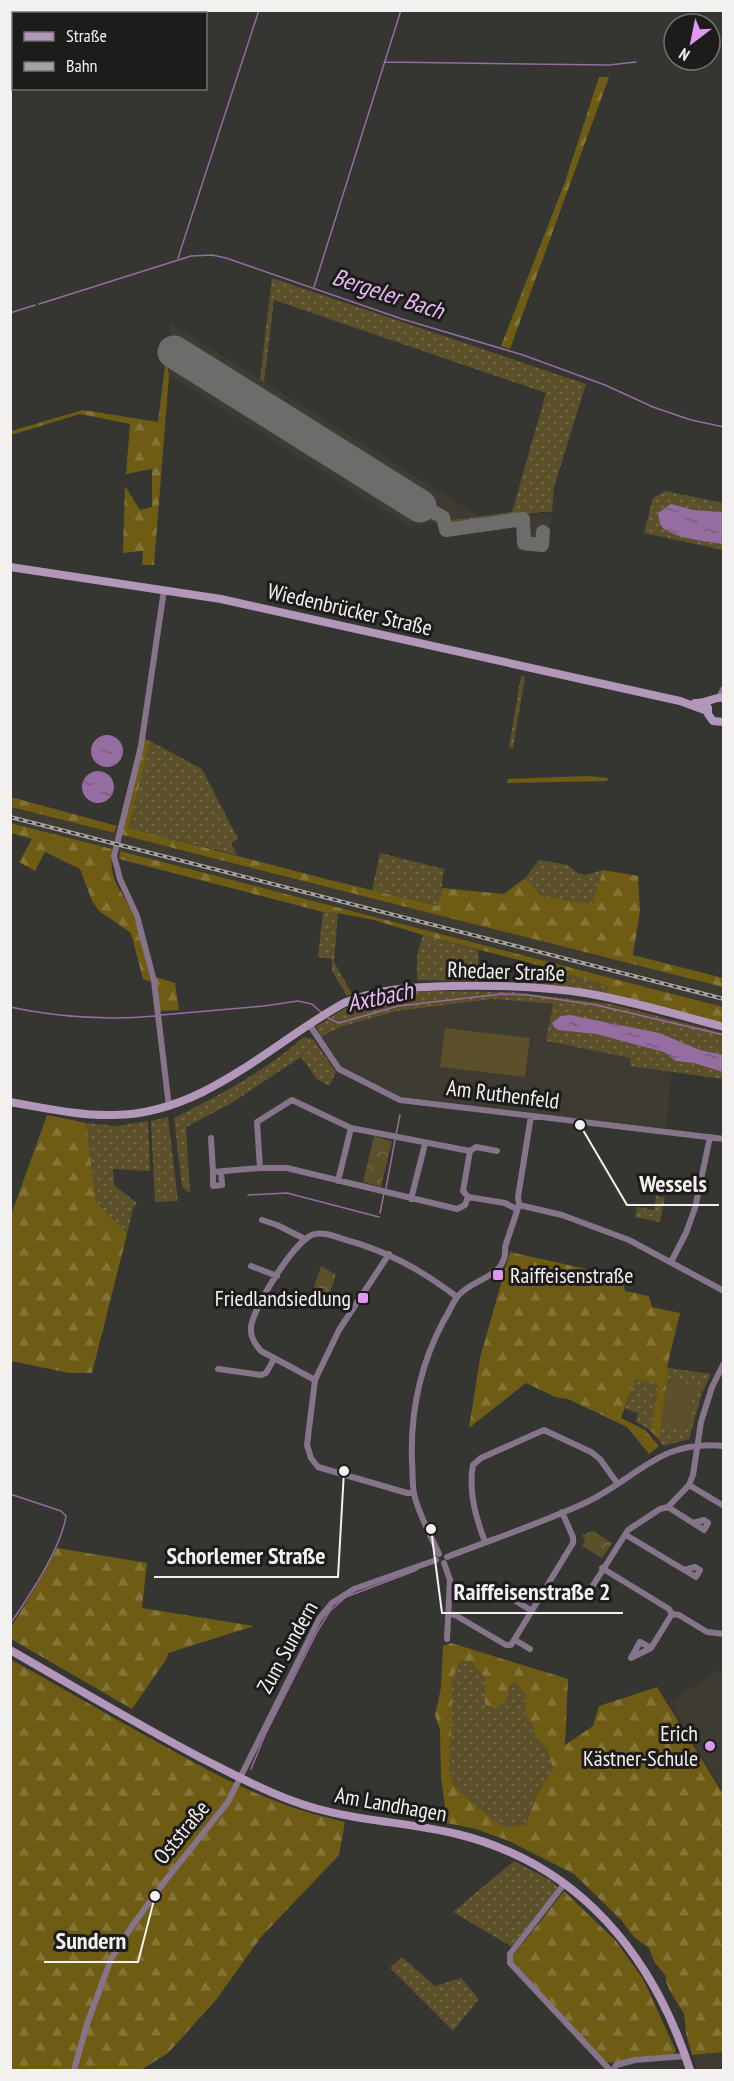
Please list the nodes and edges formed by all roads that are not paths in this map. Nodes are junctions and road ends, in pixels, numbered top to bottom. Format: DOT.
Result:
graph roads {
  1 [pos="10,567"];
  2 [pos="164,590"];
  3 [pos="723,688"];
  4 [pos="721,697"];
  5 [pos="709,706"];
  6 [pos="723,722"];
  7 [pos="309,1024"];
  8 [pos="723,1027"];
  9 [pos="10,1102"];
  10 [pos="170,1107"];
  11 [pos="531,1116"];
  12 [pos="351,1128"];
  13 [pos="710,1137"];
  14 [pos="211,1138"];
  15 [pos="723,1139"];
  16 [pos="425,1144"];
  17 [pos="470,1151"];
  18 [pos="497,1151"];
  19 [pos="260,1168"];
  20 [pos="213,1172"];
  21 [pos="221,1172"];
  22 [pos="338,1181"];
  23 [pos="660,1187"];
  24 [pos="700,1189"];
  25 [pos="468,1197"];
  26 [pos="411,1199"];
  27 [pos="505,1203"];
  28 [pos="518,1204"];
  29 [pos="262,1220"];
  30 [pos="305,1239"];
  31 [pos="389,1254"];
  32 [pos="671,1262"];
  33 [pos="251,1266"];
  34 [pos="277,1276"];
  35 [pos="723,1291"];
  36 [pos="457,1297"];
  37 [pos="274,1359"];
  38 [pos="723,1363"];
  39 [pos="218,1369"];
  40 [pos="721,1377"];
  41 [pos="315,1380"];
  42 [pos="699,1445"];
  43 [pos="723,1446"];
  44 [pos="617,1483"];
  45 [pos="689,1485"];
  46 [pos="414,1493"];
  47 [pos="723,1506"];
  48 [pos="668,1507"];
  49 [pos="562,1512"];
  50 [pos="693,1523"];
  51 [pos="626,1535"];
  52 [pos="485,1542"];
  53 [pos="438,1557"];
  54 [pos="446,1560"];
  55 [pos="602,1568"];
  56 [pos="684,1570"];
  57 [pos="496,1589"];
  58 [pos="586,1595"];
  59 [pos="532,1611"];
  60 [pos="449,1614"];
  61 [pos="672,1614"];
  62 [pos="723,1634"];
  63 [pos="447,1639"];
  64 [pos="515,1640"];
  65 [pos="651,1648"];
  66 [pos="530,1649"];
  67 [pos="10,1650"];
  68 [pos="240,1778"];
  69 [pos="566,1883"];
  70 [pos="686,2056"];
  71 [pos="74,2070"];
  72 [pos="612,2070"];
  73 [pos="690,2070"];
  1 -- 2 [label="street, Wiedenbrücker Straße"];
  2 -- 5 [label="street, Wiedenbrücker Straße"];
  2 -- 10 [label="street"];
  3 -- 4 [label="street"];
  4 -- 5 [label="street"];
  5 -- 6 [label="street"];
  7 -- 8 [label="street, Rhedaer Straße"];
  7 -- 10 [label="street, Rhedaer Straße"];
  7 -- 11 [label="street, Am Ruthenfeld"];
  9 -- 10 [label="street, Rhedaer Straße"];
  11 -- 13 [label="street, Am Ruthenfeld"];
  11 -- 28 [label="street"];
  12 -- 16 [label="street"];
  12 -- 19 [label="street"];
  12 -- 22 [label="street"];
  13 -- 15 [label="street, Am Ruthenfeld"];
  13 -- 24 [label="street"];
  14 -- 20 [label="street"];
  16 -- 17 [label="street"];
  16 -- 26 [label="street"];
  17 -- 18 [label="street"];
  17 -- 25 [label="street"];
  19 -- 21 [label="street"];
  19 -- 22 [label="street"];
  20 -- 21 [label="street"];
  20 -- 21 [label="street"];
  22 -- 26 [label="street"];
  23 -- 24 [label="street"];
  24 -- 32 [label="street"];
  25 -- 26 [label="street"];
  25 -- 27 [label="street"];
  27 -- 28 [label="street"];
  27 -- 28 [label="street"];
  28 -- 32 [label="street"];
  28 -- 36 [label="street"];
  29 -- 30 [label="street"];
  30 -- 31 [label="street"];
  30 -- 34 [label="street"];
  31 -- 36 [label="street"];
  31 -- 41 [label="street"];
  32 -- 35 [label="street"];
  33 -- 34 [label="street"];
  34 -- 37 [label="street"];
  36 -- 46 [label="street"];
  37 -- 39 [label="street"];
  37 -- 41 [label="street"];
  38 -- 40 [label="street"];
  40 -- 42 [label="street"];
  41 -- 46 [label="street"];
  42 -- 43 [label="street"];
  42 -- 44 [label="street"];
  42 -- 45 [label="street"];
  44 -- 49 [label="street"];
  44 -- 52 [label="street"];
  45 -- 47 [label="street"];
  45 -- 48 [label="street"];
  46 -- 53 [label="street"];
  48 -- 50 [label="street"];
  48 -- 51 [label="street"];
  49 -- 52 [label="street"];
  49 -- 59 [label="street"];
  51 -- 55 [label="street"];
  51 -- 56 [label="street"];
  52 -- 54 [label="street"];
  53 -- 54 [label="street"];
  53 -- 68 [label="street, Zum Sundern"];
  54 -- 60 [label="street"];
  55 -- 58 [label="street"];
  55 -- 61 [label="street"];
  57 -- 59 [label="street"];
  59 -- 64 [label="street"];
  60 -- 63 [label="street"];
  60 -- 64 [label="street"];
  61 -- 62 [label="street"];
  61 -- 65 [label="street"];
  64 -- 66 [label="street"];
  67 -- 68 [label="street, Am Landhagen"];
  68 -- 69 [label="street, Am Landhagen"];
  68 -- 71 [label="street, Oststraße"];
  69 -- 70 [label="street, Am Landhagen"];
  69 -- 72 [label="street"];
  70 -- 72 [label="street"];
  70 -- 73 [label="street, Am Landhagen"];
}
